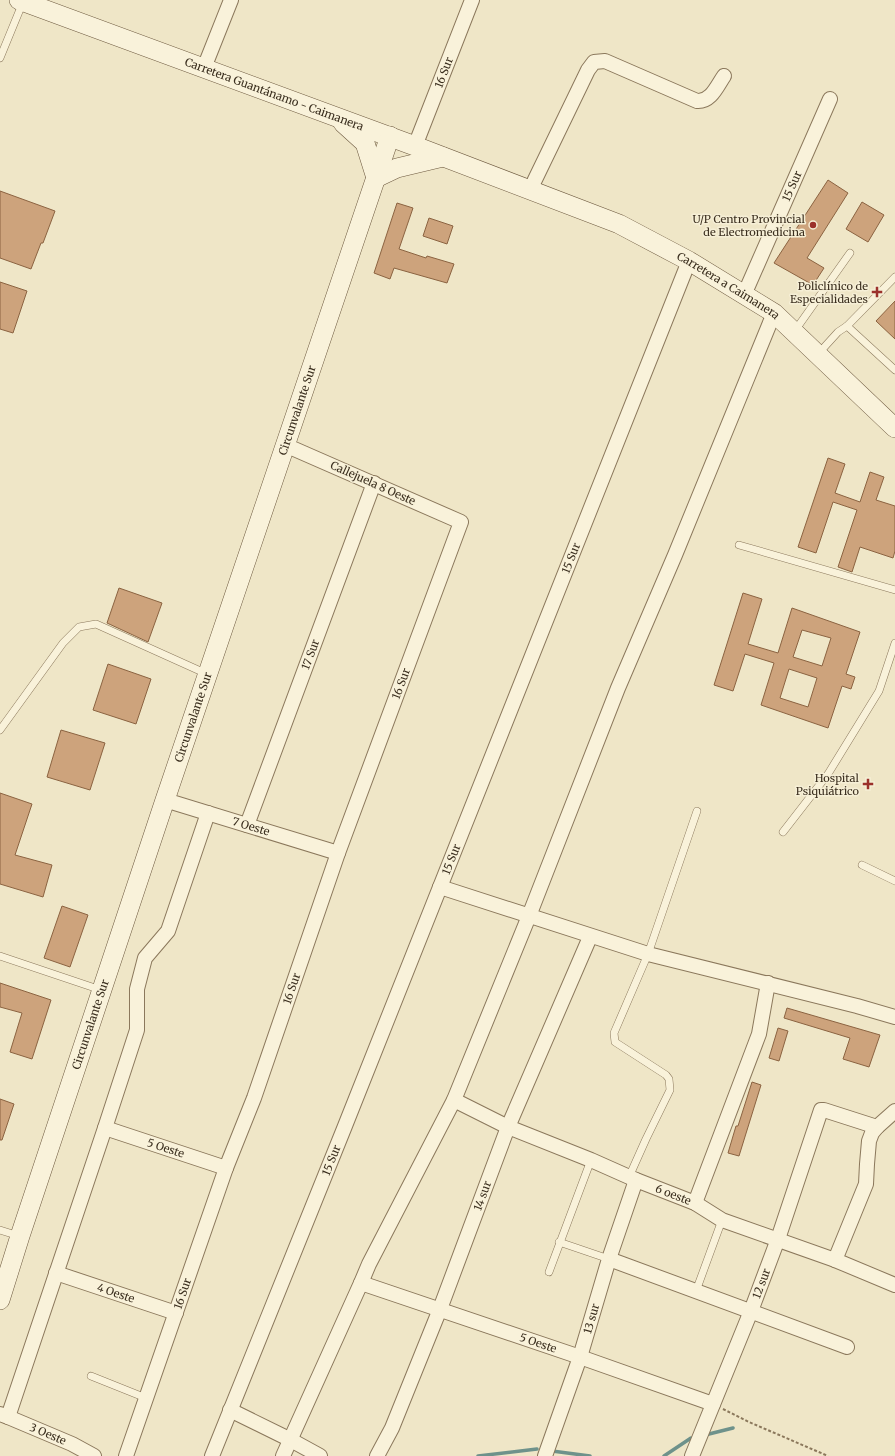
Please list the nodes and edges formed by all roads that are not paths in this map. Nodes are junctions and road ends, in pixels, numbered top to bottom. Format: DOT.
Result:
graph roads {
  1 [pos="231,0"];
  2 [pos="472,0"];
  3 [pos="21,1"];
  4 [pos="0,58"];
  5 [pos="204,68"];
  6 [pos="724,76"];
  7 [pos="830,99"];
  8 [pos="334,116"];
  9 [pos="390,136"];
  10 [pos="415,146"];
  11 [pos="443,157"];
  12 [pos="376,178"];
  13 [pos="530,190"];
  14 [pos="850,253"];
  15 [pos="689,261"];
  16 [pos="895,276"];
  17 [pos="744,295"];
  18 [pos="774,313"];
  19 [pos="847,326"];
  20 [pos="794,332"];
  21 [pos="817,354"];
  22 [pos="895,370"];
  23 [pos="895,428"];
  24 [pos="285,445"];
  25 [pos="374,483"];
  26 [pos="462,522"];
  27 [pos="739,545"];
  28 [pos="895,590"];
  29 [pos="895,643"];
  30 [pos="207,674"];
  31 [pos="0,730"];
  32 [pos="165,800"];
  33 [pos="697,811"];
  34 [pos="208,813"];
  35 [pos="247,825"];
  36 [pos="783,832"];
  37 [pos="338,853"];
  38 [pos="862,865"];
  39 [pos="895,882"];
  40 [pos="440,887"];
  41 [pos="529,916"];
  42 [pos="590,937"];
  43 [pos="648,954"];
  44 [pos="0,956"];
  45 [pos="768,983"];
  46 [pos="101,990"];
  47 [pos="895,1017"];
  48 [pos="454,1100"];
  49 [pos="895,1111"];
  50 [pos="508,1127"];
  51 [pos="877,1127"];
  52 [pos="105,1128"];
  53 [pos="591,1160"];
  54 [pos="226,1168"];
  55 [pos="633,1179"];
  56 [pos="694,1203"];
  57 [pos="722,1220"];
  58 [pos="0,1230"];
  59 [pos="20,1236"];
  60 [pos="778,1239"];
  61 [pos="560,1242"];
  62 [pos="609,1259"];
  63 [pos="835,1260"];
  64 [pos="549,1272"];
  65 [pos="56,1274"];
  66 [pos="362,1283"];
  67 [pos="895,1285"];
  68 [pos="696,1291"];
  69 [pos="0,1300"];
  70 [pos="440,1309"];
  71 [pos="751,1312"];
  72 [pos="176,1313"];
  73 [pos="847,1347"];
  74 [pos="580,1357"];
  75 [pos="91,1376"];
  76 [pos="146,1398"];
  77 [pos="713,1404"];
  78 [pos="230,1410"];
  79 [pos="4,1416"];
  80 [pos="289,1439"];
  81 [pos="94,1456"];
  82 [pos="126,1456"];
  83 [pos="212,1456"];
  84 [pos="283,1456"];
  85 [pos="320,1456"];
  86 [pos="377,1456"];
  87 [pos="545,1456"];
  88 [pos="692,1456"];
  1 -- 5 [label="street"];
  2 -- 10 [label="street, 16 Sur"];
  3 -- 4 [label="lane"];
  3 -- 5 [label="main road, Carretera Guantánamo - Caimanera"];
  5 -- 8 [label="main road, Carretera Guantánamo - Caimanera"];
  6 -- 13 [label="street"];
  7 -- 17 [label="street, 15 Sur"];
  8 -- 9 [label="main road, Carretera Guantánamo - Caimanera"];
  8 -- 12 [label="main road"];
  9 -- 10 [label="main road, Carretera Guantánamo - Caimanera"];
  9 -- 12 [label="main road, Circunvalante Sur"];
  10 -- 11 [label="main road, Carretera Guantánamo - Caimanera"];
  11 -- 12 [label="main road"];
  11 -- 13 [label="main road, Carretera Guantánamo - Caimanera"];
  12 -- 24 [label="main road, Circunvalante Sur"];
  13 -- 15 [label="main road, Carretera a Caimanera"];
  14 -- 20 [label="lane"];
  15 -- 17 [label="main road, Carretera a Caimanera"];
  15 -- 40 [label="street, 15 Sur"];
  16 -- 19 [label="lane"];
  17 -- 18 [label="main road, Carretera a Caimanera"];
  18 -- 20 [label="main road, Carretera a Caimanera"];
  18 -- 41 [label="street"];
  19 -- 21 [label="lane"];
  19 -- 22 [label="lane"];
  20 -- 21 [label="main road, Carretera a Caimanera"];
  21 -- 23 [label="main road, Carretera a Caimanera"];
  24 -- 25 [label="street, Callejuela 8 Oeste"];
  24 -- 30 [label="main road, Circunvalante Sur"];
  25 -- 26 [label="street, Callejuela 8 Oeste"];
  25 -- 35 [label="street, 17 Sur"];
  26 -- 37 [label="street, 16 Sur"];
  27 -- 28 [label="lane"];
  29 -- 36 [label="lane"];
  30 -- 31 [label="lane"];
  30 -- 32 [label="main road, Circunvalante Sur"];
  32 -- 34 [label="street, 7 Oeste"];
  32 -- 46 [label="main road, Circunvalante Sur"];
  33 -- 43 [label="lane"];
  34 -- 35 [label="street, 7 Oeste"];
  34 -- 52 [label="street"];
  35 -- 37 [label="street, 7 Oeste"];
  37 -- 54 [label="street, 16 Sur"];
  38 -- 39 [label="lane"];
  40 -- 41 [label="street"];
  40 -- 78 [label="street, 15 Sur"];
  41 -- 42 [label="street"];
  41 -- 48 [label="street"];
  42 -- 43 [label="street"];
  42 -- 50 [label="street, 14 sur"];
  43 -- 45 [label="street"];
  43 -- 55 [label="lane"];
  44 -- 46 [label="lane"];
  45 -- 47 [label="street"];
  45 -- 56 [label="street"];
  46 -- 59 [label="main road, Circunvalante Sur"];
  48 -- 50 [label="street, 6 oeste"];
  48 -- 66 [label="street"];
  49 -- 51 [label="street"];
  50 -- 53 [label="street, 6 oeste"];
  50 -- 70 [label="street, 14 sur"];
  51 -- 60 [label="street, 12 sur"];
  51 -- 63 [label="street"];
  52 -- 54 [label="street, 5 Oeste"];
  52 -- 65 [label="street"];
  53 -- 55 [label="street, 6 oeste"];
  53 -- 61 [label="lane"];
  54 -- 72 [label="street, 16 Sur"];
  55 -- 56 [label="street, 6 oeste"];
  55 -- 62 [label="street, 13 sur"];
  56 -- 57 [label="street, 6 oeste"];
  57 -- 60 [label="street, 6 oeste"];
  57 -- 68 [label="lane"];
  58 -- 59 [label="lane"];
  59 -- 69 [label="main road, Circunvalante Sur"];
  60 -- 63 [label="street, 6 oeste"];
  60 -- 71 [label="street, 12 sur"];
  61 -- 62 [label="lane"];
  61 -- 64 [label="lane"];
  62 -- 68 [label="street"];
  62 -- 74 [label="street, 13 sur"];
  63 -- 67 [label="street, 6 oeste"];
  65 -- 72 [label="street, 4 Oeste"];
  65 -- 79 [label="street"];
  66 -- 70 [label="street, 5 Oeste"];
  66 -- 80 [label="street"];
  68 -- 71 [label="street"];
  70 -- 74 [label="street, 5 Oeste"];
  70 -- 86 [label="street, 14 sur"];
  71 -- 73 [label="street"];
  71 -- 77 [label="street, 12 sur"];
  72 -- 76 [label="street, 16 Sur"];
  74 -- 77 [label="street, 5 Oeste"];
  74 -- 87 [label="street, 13 sur"];
  75 -- 76 [label="lane"];
  76 -- 82 [label="street, 16 Sur"];
  77 -- 88 [label="street, 12 sur"];
  78 -- 80 [label="street"];
  78 -- 83 [label="street, 15 Sur"];
  79 -- 81 [label="street, 3 Oeste"];
  80 -- 84 [label="street"];
  80 -- 85 [label="street"];
}
